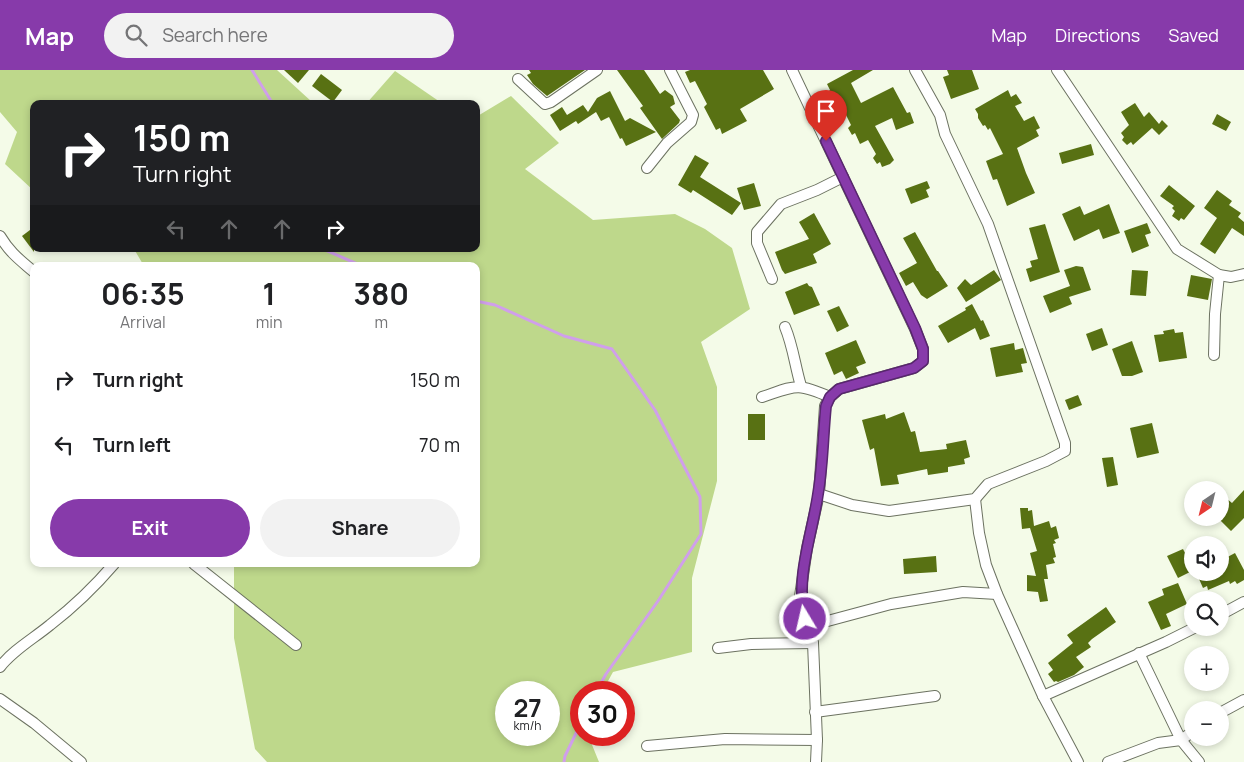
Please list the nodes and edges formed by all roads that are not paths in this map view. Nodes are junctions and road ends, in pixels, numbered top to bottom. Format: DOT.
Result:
graph roads {
  1 [pos="597,70"];
  2 [pos="670,70"];
  3 [pos="792,70"];
  4 [pos="915,70"];
  5 [pos="1057,70"];
  6 [pos="518,79"];
  7 [pos="647,168"];
  8 [pos="843,177"];
  9 [pos="0,236"];
  10 [pos="30,269"];
  11 [pos="1244,274"];
  12 [pos="1219,275"];
  13 [pos="772,279"];
  14 [pos="785,327"];
  15 [pos="1214,355"];
  16 [pos="801,386"];
  17 [pos="762,397"];
  18 [pos="830,397"];
  19 [pos="818,494"];
  20 [pos="975,499"];
  21 [pos="111,567"];
  22 [pos="198,567"];
  23 [pos="997,594"];
  24 [pos="1244,602"];
  25 [pos="1229,610"];
  26 [pos="809,626"];
  27 [pos="1184,633"];
  28 [pos="813,643"];
  29 [pos="296,645"];
  30 [pos="718,648"];
  31 [pos="1139,653"];
  32 [pos="0,667"];
  33 [pos="935,696"];
  34 [pos="1043,696"];
  35 [pos="0,699"];
  36 [pos="1244,700"];
  37 [pos="1229,708"];
  38 [pos="815,712"];
  39 [pos="1184,738"];
  40 [pos="817,740"];
  41 [pos="1181,740"];
  42 [pos="647,746"];
  43 [pos="81,762"];
  44 [pos="816,762"];
  45 [pos="1078,762"];
  46 [pos="1108,762"];
  47 [pos="1199,762"];
  1 -- 6 [label="street"];
  2 -- 7 [label="street"];
  3 -- 8 [label="street"];
  4 -- 20 [label="street"];
  5 -- 12 [label="street"];
  8 -- 13 [label="street"];
  8 -- 18 [label="street"];
  9 -- 10 [label="street"];
  11 -- 12 [label="street"];
  12 -- 15 [label="street"];
  14 -- 16 [label="street"];
  16 -- 17 [label="street"];
  16 -- 18 [label="street"];
  18 -- 19 [label="street"];
  19 -- 20 [label="street"];
  19 -- 26 [label="street"];
  20 -- 23 [label="street"];
  21 -- 32 [label="street"];
  22 -- 29 [label="street"];
  23 -- 26 [label="street"];
  23 -- 34 [label="street"];
  24 -- 25 [label="street"];
  26 -- 28 [label="street"];
  27 -- 31 [label="street"];
  28 -- 30 [label="street"];
  28 -- 38 [label="street"];
  31 -- 34 [label="street"];
  31 -- 41 [label="street"];
  33 -- 38 [label="street"];
  34 -- 45 [label="street"];
  35 -- 43 [label="street"];
  36 -- 37 [label="street"];
  38 -- 40 [label="street"];
  39 -- 41 [label="street"];
  40 -- 42 [label="street"];
  40 -- 44 [label="street"];
  41 -- 46 [label="street"];
  41 -- 47 [label="street"];
}
